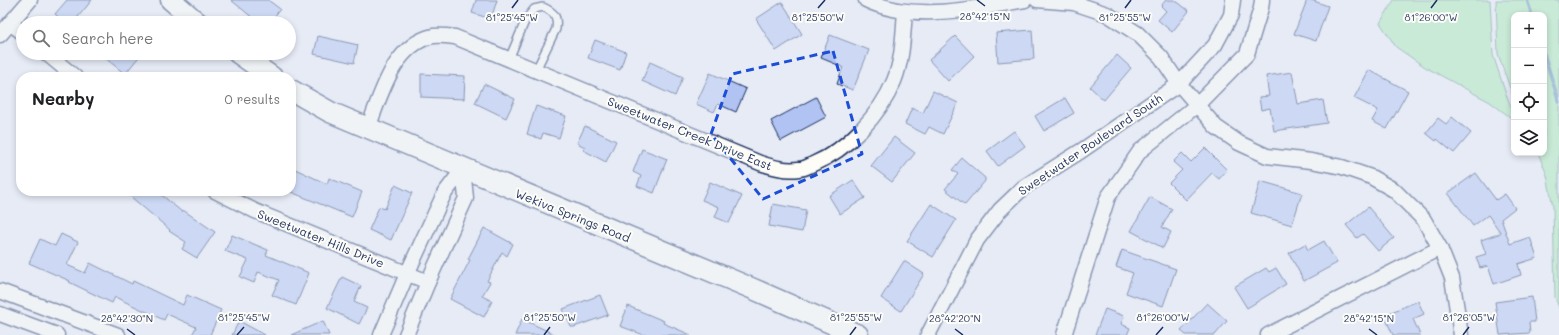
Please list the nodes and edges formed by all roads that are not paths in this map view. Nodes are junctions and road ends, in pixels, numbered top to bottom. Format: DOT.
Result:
graph roads {
  1 [pos="30,0"];
  2 [pos="171,0"];
  3 [pos="866,0"];
  4 [pos="1026,0"];
  5 [pos="1037,0"];
  6 [pos="1233,0"];
  7 [pos="1262,0"];
  8 [pos="905,12"];
  9 [pos="16,16"];
  10 [pos="16,16"];
  11 [pos="190,16"];
  12 [pos="10,23"];
  13 [pos="16,28"];
  14 [pos="0,35"];
  15 [pos="509,59"];
  16 [pos="54,60"];
  17 [pos="248,60"];
  18 [pos="536,70"];
  19 [pos="69,72"];
  20 [pos="265,72"];
  21 [pos="1179,84"];
  22 [pos="296,93"];
  23 [pos="1197,105"];
  24 [pos="368,128"];
  25 [pos="463,169"];
  26 [pos="225,196"];
  27 [pos="1440,248"];
  28 [pos="407,274"];
  29 [pos="428,282"];
  30 [pos="0,291"];
  31 [pos="0,314"];
  32 [pos="57,335"];
  33 [pos="118,335"];
  34 [pos="381,335"];
  35 [pos="406,335"];
  36 [pos="858,335"];
  37 [pos="928,335"];
  38 [pos="1064,335"];
  39 [pos="1268,335"];
  40 [pos="1461,335"];
  1 -- 9 [label="street"];
  2 -- 11 [label="main road"];
  3 -- 8 [label="street"];
  4 -- 8 [label="street"];
  5 -- 21 [label="street"];
  6 -- 21 [label="street, Sweetwater Boulevard South"];
  7 -- 23 [label="street"];
  8 -- 18 [label="street, Sweetwater Creek Drive East"];
  10 -- 12 [label="street"];
  12 -- 13 [label="street"];
  12 -- 14 [label="street"];
  15 -- 18 [label="street, Sweetwater Creek Drive East"];
  15 -- 18 [label="lane"];
  15 -- 24 [label="street, Sweetwater Creek Drive East"];
  16 -- 19 [label="street"];
  17 -- 20 [label="main road"];
  21 -- 23 [label="street"];
  21 -- 37 [label="street, Sweetwater Boulevard South"];
  22 -- 24 [label="main road, Wekiva Springs Road"];
  23 -- 27 [label="street"];
  23 -- 38 [label="street"];
  24 -- 25 [label="main road, Wekiva Springs Road"];
  25 -- 28 [label="street"];
  25 -- 29 [label="street"];
  25 -- 36 [label="main road, Wekiva Springs Road"];
  26 -- 28 [label="street, Sweetwater Hills Drive"];
  27 -- 39 [label="street"];
  27 -- 40 [label="street"];
  28 -- 29 [label="street, Sweetwater Hills Drive"];
  28 -- 34 [label="street"];
  29 -- 35 [label="street"];
  30 -- 33 [label="street"];
  31 -- 32 [label="street"];
}
